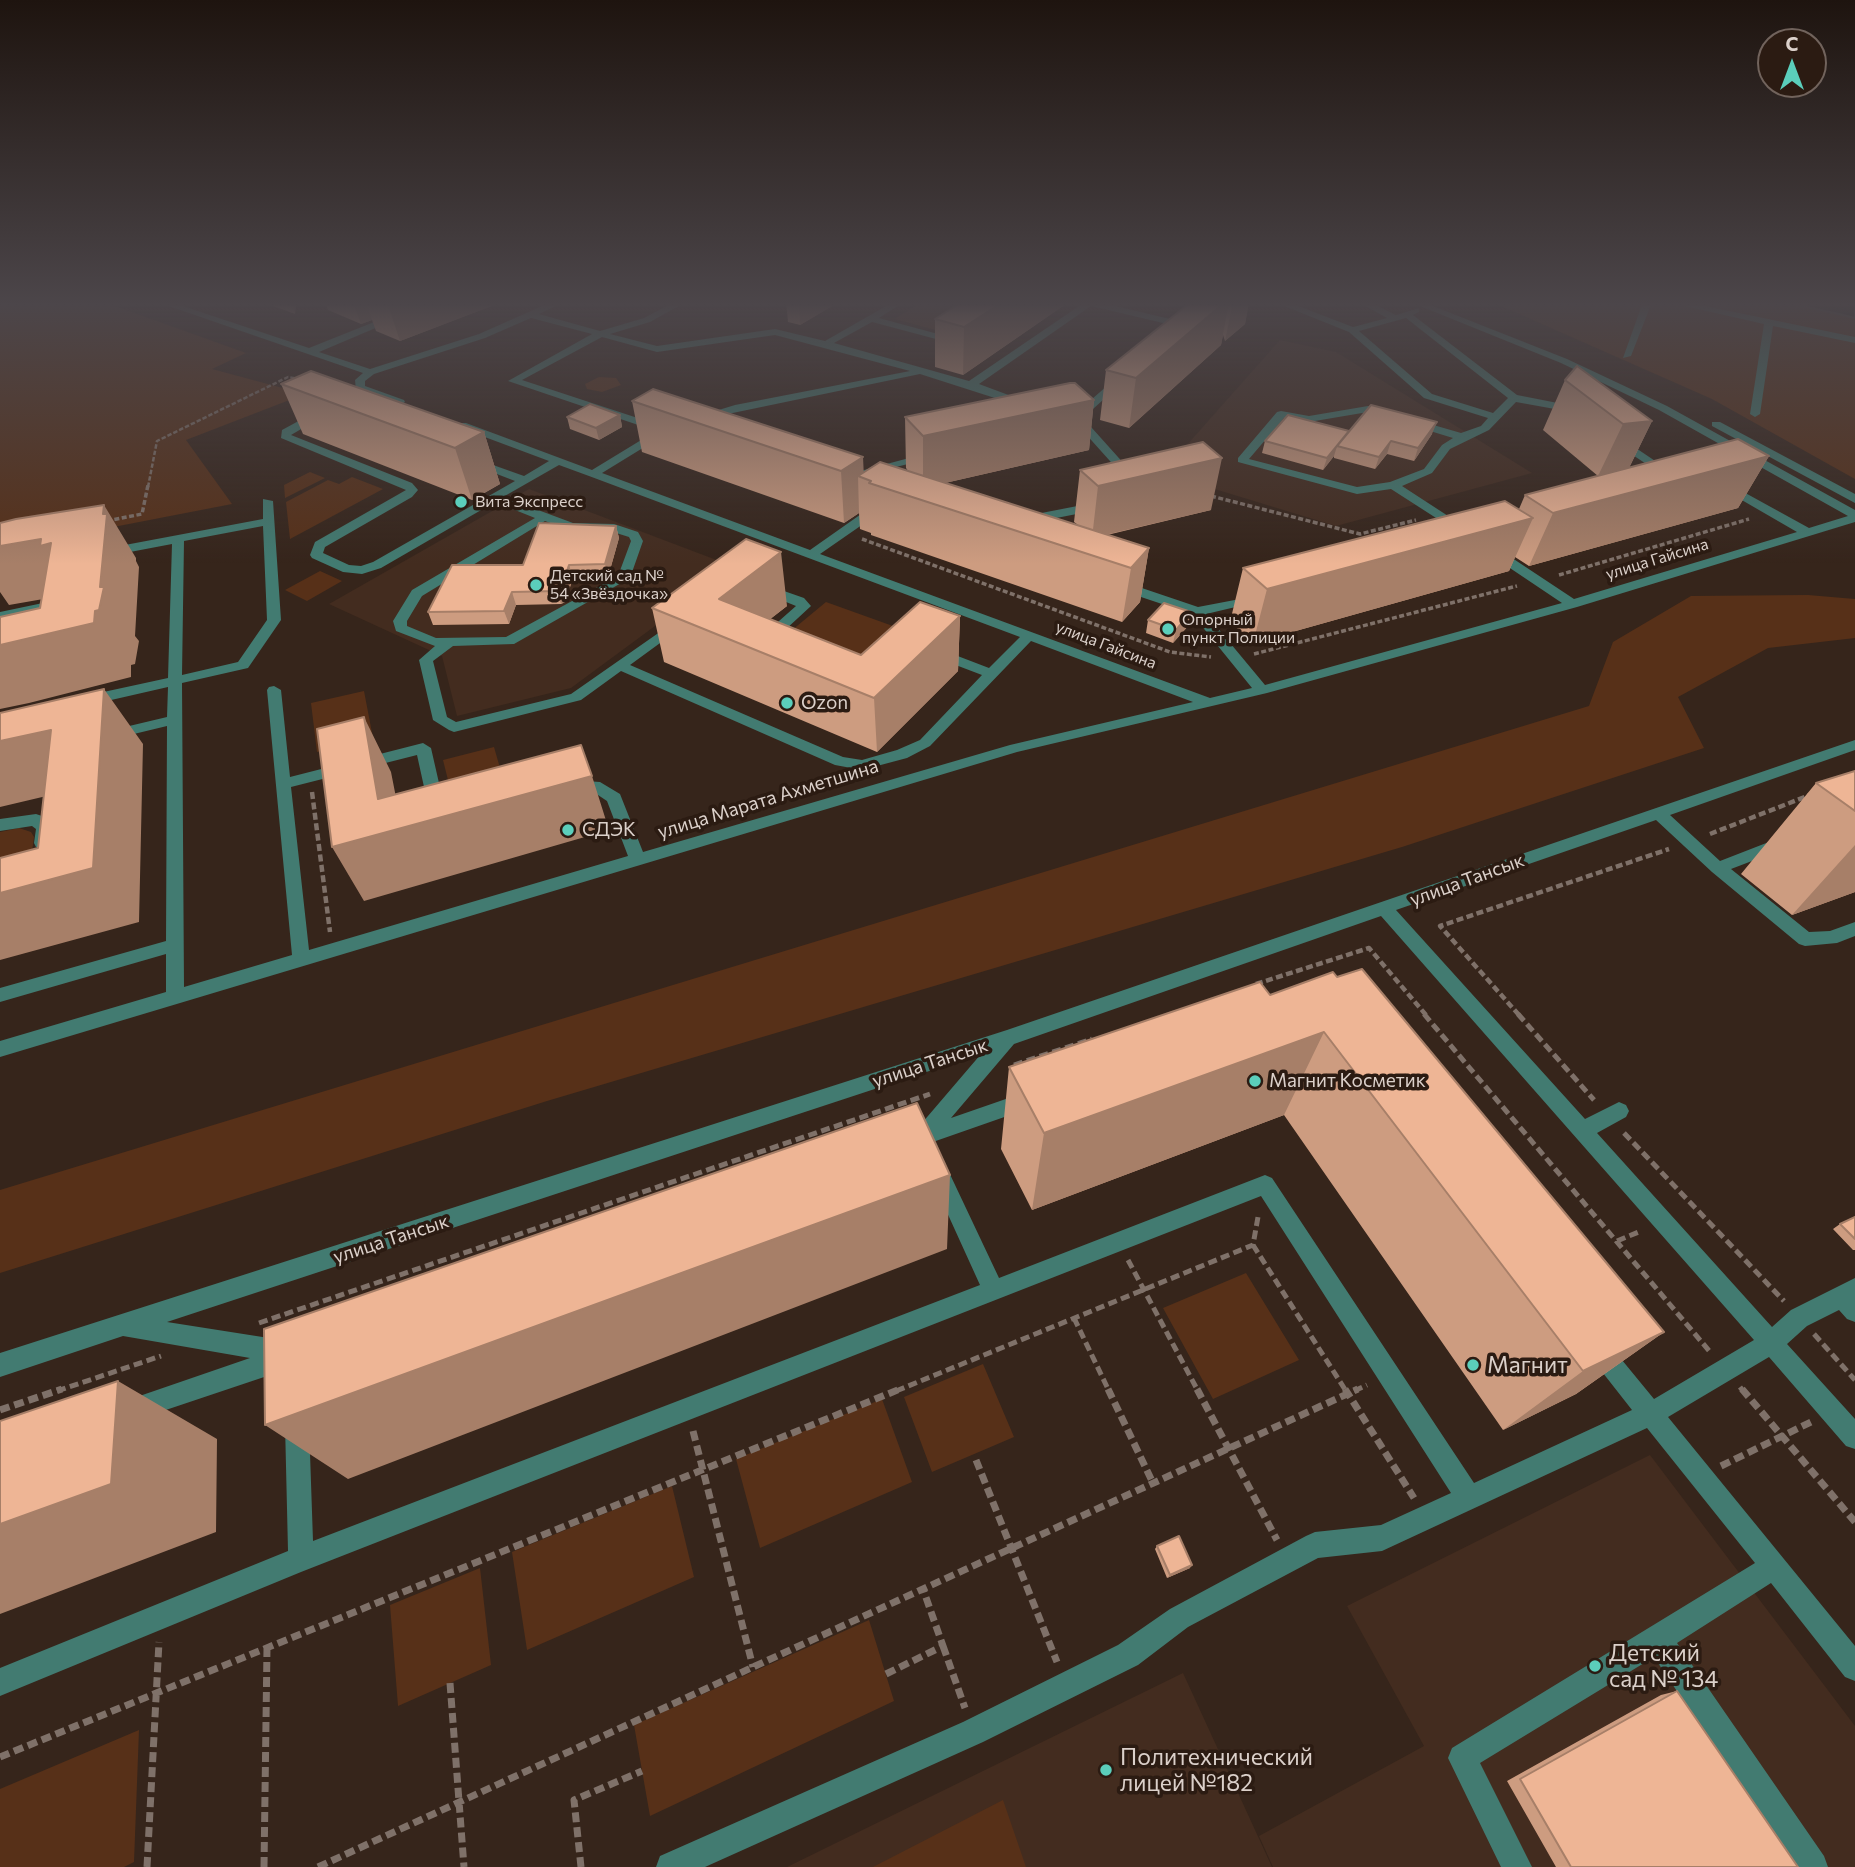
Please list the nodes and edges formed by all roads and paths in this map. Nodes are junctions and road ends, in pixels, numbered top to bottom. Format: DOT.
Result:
graph roads {
  1 [pos="263,389"];
  2 [pos="364,389"];
  3 [pos="541,389"];
  4 [pos="831,389"];
  5 [pos="981,389"];
  6 [pos="1111,389"];
  7 [pos="1419,389"];
  8 [pos="1503,389"];
  9 [pos="1623,389"];
  10 [pos="1648,389"];
  11 [pos="1759,389"];
  12 [pos="1514,398"];
  13 [pos="349,400"];
  14 [pos="1039,408"];
  15 [pos="330,409"];
  16 [pos="419,410"];
  17 [pos="1755,414"];
  18 [pos="1495,416"];
  19 [pos="1064,418"];
  20 [pos="1077,418"];
  21 [pos="444,419"];
  22 [pos="688,423"];
  23 [pos="1462,437"];
  24 [pos="947,451"];
  25 [pos="459,457"];
  26 [pos="558,461"];
  27 [pos="593,474"];
  28 [pos="1708,477"];
  29 [pos="524,481"];
  30 [pos="829,481"];
  31 [pos="1393,485"];
  32 [pos="1138,486"];
  33 [pos="1669,486"];
  34 [pos="1201,493"];
  35 [pos="494,498"];
  36 [pos="1855,499"];
  37 [pos="267,501"];
  38 [pos="867,502"];
  39 [pos="1107,504"];
  40 [pos="1773,512"];
  41 [pos="1438,514"];
  42 [pos="544,517"];
  43 [pos="1855,517"];
  44 [pos="268,521"];
  45 [pos="103,522"];
  46 [pos="1014,523"];
  47 [pos="843,532"];
  48 [pos="1807,532"];
  49 [pos="178,539"];
  50 [pos="1461,542"];
  51 [pos="783,544"];
  52 [pos="1485,545"];
  53 [pos="812,554"];
  54 [pos="96,555"];
  55 [pos="765,557"];
  56 [pos="1539,580"];
  57 [pos="1105,581"];
  58 [pos="750,583"];
  59 [pos="1264,596"];
  60 [pos="1572,604"];
  61 [pos="1197,611"];
  62 [pos="0,616"];
  63 [pos="69,617"];
  64 [pos="685,618"];
  65 [pos="1030,634"];
  66 [pos="448,643"];
  67 [pos="919,647"];
  68 [pos="768,651"];
  69 [pos="1234,659"];
  70 [pos="621,666"];
  71 [pos="992,674"];
  72 [pos="175,680"];
  73 [pos="274,690"];
  74 [pos="1262,690"];
  75 [pos="1211,704"];
  76 [pos="67,705"];
  77 [pos="174,720"];
  78 [pos="435,737"];
  79 [pos="94,739"];
  80 [pos="1855,745"];
  81 [pos="310,777"];
  82 [pos="283,784"];
  83 [pos="552,790"];
  84 [pos="1817,792"];
  85 [pos="1657,812"];
  86 [pos="450,815"];
  87 [pos="0,825"];
  88 [pos="1793,839"];
  89 [pos="1690,842"];
  90 [pos="638,860"];
  91 [pos="41,861"];
  92 [pos="1718,868"];
  93 [pos="1385,909"];
  94 [pos="1855,929"];
  95 [pos="175,945"];
  96 [pos="332,950"];
  97 [pos="300,960"];
  98 [pos="1244,988"];
  99 [pos="0,995"];
  100 [pos="175,997"];
  101 [pos="1101,1036"];
  102 [pos="1007,1038"];
  103 [pos="0,1049"];
  104 [pos="971,1080"];
  105 [pos="932,1093"];
  106 [pos="1040,1097"];
  107 [pos="1614,1115"];
  108 [pos="1583,1129"];
  109 [pos="896,1146"];
  110 [pos="928,1150"];
  111 [pos="1265,1185"];
  112 [pos="1695,1205"];
  113 [pos="1688,1210"];
  114 [pos="1645,1229"];
  115 [pos="1118,1241"];
  116 [pos="1617,1241"];
  117 [pos="1253,1245"];
  118 [pos="993,1289"];
  119 [pos="1144,1290"];
  120 [pos="1851,1299"];
  121 [pos="1074,1318"];
  122 [pos="1800,1318"];
  123 [pos="125,1326"];
  124 [pos="249,1326"];
  125 [pos="1591,1340"];
  126 [pos="1771,1343"];
  127 [pos="302,1352"];
  128 [pos="170,1353"];
  129 [pos="0,1365"];
  130 [pos="1726,1370"];
  131 [pos="1389,1375"];
  132 [pos="1855,1380"];
  133 [pos="1348,1394"];
  134 [pos="687,1408"];
  135 [pos="0,1410"];
  136 [pos="1650,1414"];
  137 [pos="116,1415"];
  138 [pos="1815,1420"];
  139 [pos="1782,1434"];
  140 [pos="1855,1437"];
  141 [pos="1228,1449"];
  142 [pos="975,1460"];
  143 [pos="702,1470"];
  144 [pos="1701,1476"];
  145 [pos="1153,1483"];
  146 [pos="1469,1498"];
  147 [pos="1427,1518"];
  148 [pos="1855,1522"];
  149 [pos="1011,1548"];
  150 [pos="301,1559"];
  151 [pos="1288,1560"];
  152 [pos="1773,1566"];
  153 [pos="923,1589"];
  154 [pos="161,1616"];
  155 [pos="1658,1639"];
  156 [pos="943,1646"];
  157 [pos="267,1648"];
  158 [pos="753,1667"];
  159 [pos="1855,1667"];
  160 [pos="886,1674"];
  161 [pos="0,1682"];
  162 [pos="450,1683"];
  163 [pos="1066,1686"];
  164 [pos="156,1694"];
  165 [pos="973,1732"];
  166 [pos="0,1757"];
  167 [pos="642,1771"];
  168 [pos="459,1802"];
  169 [pos="146,1867"];
  170 [pos="264,1867"];
  171 [pos="318,1867"];
  172 [pos="464,1867"];
  173 [pos="581,1867"];
  174 [pos="671,1867"];
  175 [pos="1517,1867"];
  176 [pos="1813,1867"];
  1 -- 45 [label="path"];
  2 -- 13 [label="street"];
  2 -- 16 [label="street"];
  3 -- 27 [label="street"];
  4 -- 22 [label="street"];
  5 -- 14 [label="street"];
  6 -- 20 [label="street"];
  7 -- 18 [label="street"];
  8 -- 12 [label="street"];
  9 -- 43 [label="street"];
  10 -- 36 [label="street"];
  11 -- 17 [label="street"];
  12 -- 18 [label="street"];
  12 -- 33 [label="street"];
  15 -- 35 [label="street"];
  18 -- 23 [label="street"];
  19 -- 20 [label="street"];
  20 -- 32 [label="street"];
  21 -- 26 [label="street, улица Гайсина"];
  23 -- 31 [label="street"];
  23 -- 31 [label="street"];
  24 -- 30 [label="street"];
  25 -- 29 [label="street"];
  26 -- 27 [label="street, улица Гайсина"];
  26 -- 29 [label="street"];
  27 -- 51 [label="street, улица Гайсина"];
  28 -- 40 [label="street"];
  29 -- 35 [label="street"];
  31 -- 41 [label="street"];
  34 -- 41 [label="path"];
  35 -- 42 [label="street"];
  37 -- 44 [label="street"];
  38 -- 47 [label="street"];
  39 -- 46 [label="street"];
  40 -- 48 [label="street"];
  40 -- 56 [label="path"];
  41 -- 50 [label="street"];
  42 -- 66 [label="street"];
  42 -- 66 [label="street"];
  43 -- 48 [label="street, улица Гайсина"];
  44 -- 49 [label="street"];
  44 -- 72 [label="street"];
  47 -- 53 [label="street"];
  47 -- 69 [label="path"];
  48 -- 60 [label="street, улица Гайсина"];
  49 -- 54 [label="street"];
  49 -- 72 [label="street"];
  51 -- 53 [label="street, улица Гайсина"];
  51 -- 55 [label="street"];
  52 -- 56 [label="street"];
  53 -- 65 [label="street, улица Гайсина"];
  56 -- 60 [label="street"];
  56 -- 69 [label="path"];
  57 -- 61 [label="street"];
  58 -- 68 [label="street"];
  59 -- 61 [label="street"];
  60 -- 74 [label="street, улица Гайсина"];
  61 -- 69 [label="street"];
  62 -- 63 [label="street"];
  64 -- 70 [label="street"];
  65 -- 71 [label="street"];
  65 -- 75 [label="street, улица Гайсина"];
  66 -- 78 [label="street"];
  67 -- 71 [label="street"];
  69 -- 74 [label="street"];
  70 -- 71 [label="street"];
  70 -- 78 [label="street"];
  72 -- 76 [label="street"];
  72 -- 77 [label="street"];
  73 -- 82 [label="street"];
  74 -- 75 [label="street, улица Гайсина"];
  75 -- 90 [label="street, улица Марата Ахметшина"];
  77 -- 79 [label="street"];
  77 -- 95 [label="street"];
  78 -- 81 [label="street"];
  78 -- 86 [label="street"];
  80 -- 85 [label="street, улица Тансык"];
  81 -- 82 [label="street"];
  81 -- 96 [label="path"];
  82 -- 97 [label="street"];
  83 -- 90 [label="street"];
  84 -- 89 [label="path"];
  85 -- 89 [label="street"];
  85 -- 93 [label="street, улица Тансык"];
  87 -- 91 [label="street"];
  88 -- 92 [label="street"];
  89 -- 92 [label="street"];
  89 -- 107 [label="path"];
  90 -- 96 [label="street, улица Марата Ахметшина"];
  92 -- 94 [label="street"];
  93 -- 102 [label="street, улица Тансык"];
  93 -- 108 [label="street"];
  95 -- 99 [label="street"];
  95 -- 100 [label="street"];
  96 -- 97 [label="street, улица Марата Ахметшина"];
  97 -- 100 [label="street, улица Марата Ахметшина"];
  98 -- 116 [label="path"];
  100 -- 103 [label="street, улица Марата Ахметшина"];
  101 -- 104 [label="path"];
  102 -- 104 [label="street"];
  102 -- 123 [label="street, улица Тансык"];
  104 -- 110 [label="street"];
  105 -- 124 [label="path"];
  106 -- 110 [label="street"];
  107 -- 108 [label="street"];
  107 -- 112 [label="path"];
  108 -- 126 [label="street"];
  109 -- 110 [label="street"];
  110 -- 118 [label="street"];
  111 -- 115 [label="street"];
  111 -- 117 [label="path"];
  111 -- 131 [label="street"];
  112 -- 113 [label="path"];
  112 -- 122 [label="path"];
  114 -- 116 [label="path"];
  115 -- 118 [label="street"];
  115 -- 119 [label="path"];
  116 -- 130 [label="path"];
  117 -- 119 [label="path"];
  117 -- 133 [label="path"];
  118 -- 134 [label="street"];
  119 -- 121 [label="path"];
  119 -- 141 [label="path"];
  120 -- 122 [label="street"];
  121 -- 143 [label="path"];
  121 -- 145 [label="path"];
  122 -- 126 [label="street"];
  122 -- 132 [label="path"];
  123 -- 127 [label="street"];
  123 -- 129 [label="street, улица Тансык"];
  125 -- 136 [label="street"];
  126 -- 130 [label="street"];
  126 -- 140 [label="street"];
  127 -- 137 [label="street"];
  127 -- 150 [label="street"];
  128 -- 135 [label="path"];
  130 -- 136 [label="street"];
  130 -- 139 [label="path"];
  131 -- 133 [label="path"];
  131 -- 146 [label="street"];
  133 -- 141 [label="path"];
  133 -- 147 [label="path"];
  134 -- 143 [label="path"];
  134 -- 150 [label="street"];
  136 -- 144 [label="street"];
  136 -- 146 [label="street"];
  138 -- 139 [label="path"];
  139 -- 144 [label="path"];
  139 -- 148 [label="path"];
  141 -- 145 [label="path"];
  141 -- 151 [label="path"];
  142 -- 149 [label="path"];
  143 -- 157 [label="path"];
  143 -- 158 [label="path"];
  144 -- 152 [label="street"];
  145 -- 149 [label="path"];
  146 -- 147 [label="street"];
  147 -- 151 [label="street"];
  149 -- 153 [label="path"];
  149 -- 163 [label="path"];
  150 -- 154 [label="street"];
  151 -- 163 [label="street"];
  152 -- 155 [label="street"];
  152 -- 159 [label="street"];
  153 -- 156 [label="path"];
  153 -- 158 [label="path"];
  154 -- 161 [label="street"];
  154 -- 164 [label="path"];
  155 -- 175 [label="street"];
  155 -- 176 [label="street"];
  156 -- 160 [label="path"];
  156 -- 165 [label="path"];
  157 -- 164 [label="path"];
  157 -- 170 [label="path"];
  158 -- 168 [label="path"];
  162 -- 168 [label="path"];
  163 -- 165 [label="street"];
  164 -- 166 [label="path"];
  164 -- 169 [label="path"];
  165 -- 174 [label="street"];
  167 -- 173 [label="path"];
  168 -- 171 [label="path"];
  168 -- 172 [label="path"];
}
